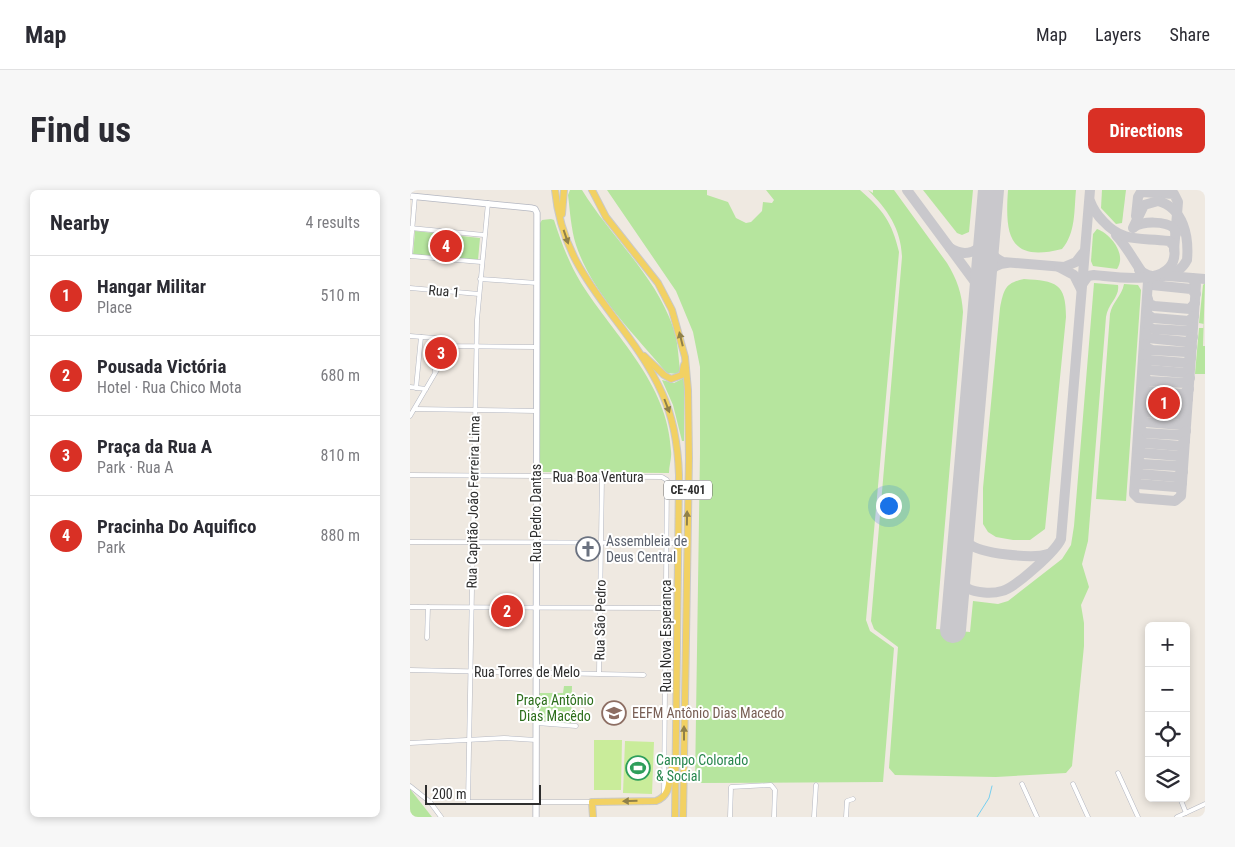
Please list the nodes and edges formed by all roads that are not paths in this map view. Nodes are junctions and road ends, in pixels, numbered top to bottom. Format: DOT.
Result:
graph roads {
  1 [pos="555,190"];
  2 [pos="564,190"];
  3 [pos="587,190"];
  4 [pos="592,190"];
  5 [pos="412,196"];
  6 [pos="488,203"];
  7 [pos="606,217"];
  8 [pos="561,222"];
  9 [pos="411,228"];
  10 [pos="484,235"];
  11 [pos="410,256"];
  12 [pos="481,262"];
  13 [pos="480,279"];
  14 [pos="537,283"];
  15 [pos="410,288"];
  16 [pos="479,294"];
  17 [pos="410,336"];
  18 [pos="421,337"];
  19 [pos="437,338"];
  20 [pos="451,346"];
  21 [pos="476,346"];
  22 [pos="536,347"];
  23 [pos="636,348"];
  24 [pos="685,357"];
  25 [pos="435,373"];
  26 [pos="410,387"];
  27 [pos="416,388"];
  28 [pos="426,389"];
  29 [pos="415,409"];
  30 [pos="475,411"];
  31 [pos="536,411"];
  32 [pos="410,416"];
  33 [pos="410,475"];
  34 [pos="474,475"];
  35 [pos="536,476"];
  36 [pos="602,476"];
  37 [pos="666,478"];
  38 [pos="410,542"];
  39 [pos="472,542"];
  40 [pos="536,543"];
  41 [pos="601,543"];
  42 [pos="666,543"];
  43 [pos="678,543"];
  44 [pos="410,607"];
  45 [pos="428,607"];
  46 [pos="470,607"];
  47 [pos="536,607"];
  48 [pos="600,608"];
  49 [pos="666,608"];
  50 [pos="427,638"];
  51 [pos="410,670"];
  52 [pos="470,672"];
  53 [pos="536,673"];
  54 [pos="599,673"];
  55 [pos="644,674"];
  56 [pos="537,723"];
  57 [pos="576,726"];
  58 [pos="536,740"];
  59 [pos="468,741"];
  60 [pos="410,743"];
  61 [pos="675,762"];
  62 [pos="1118,773"];
  63 [pos="1022,784"];
  64 [pos="1073,784"];
  65 [pos="816,785"];
  66 [pos="410,786"];
  67 [pos="664,793"];
  68 [pos="853,800"];
  69 [pos="536,801"];
  70 [pos="592,802"];
  71 [pos="1182,802"];
  72 [pos="1205,804"];
  73 [pos="1186,813"];
  74 [pos="441,817"];
  75 [pos="536,817"];
  76 [pos="593,817"];
  77 [pos="675,817"];
  78 [pos="683,817"];
  79 [pos="730,817"];
  80 [pos="774,817"];
  81 [pos="814,817"];
  82 [pos="846,817"];
  83 [pos="1037,817"];
  84 [pos="1088,817"];
  85 [pos="1138,817"];
  86 [pos="1178,817"];
  1 -- 8 [label="main road, CE-401"];
  2 -- 8 [label="main road"];
  3 -- 7 [label="main road"];
  4 -- 7 [label="main road, CE-401"];
  5 -- 6 [label="main road"];
  5 -- 9 [label="street"];
  6 -- 10 [label="street, Rua Capitão João Ferreira Lima"];
  6 -- 14 [label="main road, Rua Pedro Dantas"];
  24 -- 7 [label="main road, CE-401, one-way"];
  8 -- 23 [label="main road, CE-401, one-way"];
  9 -- 10 [label="street"];
  9 -- 11 [label="street"];
  10 -- 12 [label="street, Rua Capitão João Ferreira Lima"];
  11 -- 12 [label="street"];
  12 -- 13 [label="street, Rua Capitão João Ferreira Lima"];
  13 -- 14 [label="street"];
  13 -- 16 [label="street, Rua Capitão João Ferreira Lima"];
  14 -- 22 [label="main road, Rua Pedro Dantas"];
  15 -- 16 [label="street, Rua 1"];
  16 -- 21 [label="street, Rua Capitão João Ferreira Lima"];
  17 -- 18 [label="street"];
  18 -- 19 [label="street"];
  18 -- 27 [label="street"];
  19 -- 20 [label="street"];
  19 -- 25 [label="street"];
  20 -- 21 [label="street"];
  20 -- 25 [label="street"];
  21 -- 22 [label="street"];
  21 -- 30 [label="street, Rua Capitão João Ferreira Lima"];
  22 -- 31 [label="main road, Rua Pedro Dantas"];
  23 -- 24 [label="main road"];
  23 -- 43 [label="main road, CE-401, one-way"];
  78 -- 24 [label="main road, CE-401, one-way"];
  25 -- 28 [label="street"];
  26 -- 27 [label="street"];
  27 -- 28 [label="street"];
  28 -- 29 [label="street"];
  29 -- 30 [label="street"];
  29 -- 32 [label="street"];
  30 -- 31 [label="street"];
  30 -- 34 [label="street, Rua Capitão João Ferreira Lima"];
  31 -- 35 [label="main road, Rua Pedro Dantas"];
  33 -- 34 [label="street, Rua Boa Ventura"];
  34 -- 35 [label="street, Rua Boa Ventura"];
  34 -- 39 [label="street, Rua Capitão João Ferreira Lima"];
  35 -- 36 [label="street, Rua Boa Ventura"];
  35 -- 40 [label="main road, Rua Pedro Dantas"];
  36 -- 37 [label="street, Rua Boa Ventura"];
  36 -- 41 [label="street, Rua São Pedro"];
  37 -- 42 [label="street, Rua Nova Esperança"];
  38 -- 39 [label="street"];
  39 -- 40 [label="street"];
  39 -- 46 [label="street, Rua Capitão João Ferreira Lima"];
  40 -- 41 [label="street"];
  40 -- 47 [label="main road, Rua Pedro Dantas"];
  41 -- 42 [label="street"];
  41 -- 48 [label="street, Rua São Pedro"];
  42 -- 43 [label="street"];
  42 -- 49 [label="street, Rua Nova Esperança"];
  43 -- 61 [label="main road, CE-401"];
  44 -- 45 [label="street"];
  45 -- 46 [label="street"];
  45 -- 50 [label="street"];
  46 -- 47 [label="street"];
  46 -- 52 [label="street, Rua Capitão João Ferreira Lima"];
  47 -- 48 [label="street"];
  47 -- 53 [label="main road, Rua Pedro Dantas"];
  48 -- 49 [label="street"];
  48 -- 54 [label="street, Rua São Pedro"];
  49 -- 67 [label="street, Rua Nova Esperança"];
  51 -- 52 [label="street, Rua Torres de Melo"];
  52 -- 53 [label="street, Rua Torres de Melo"];
  52 -- 59 [label="street, Rua Capitão João Ferreira Lima"];
  53 -- 54 [label="street, Rua Torres de Melo"];
  53 -- 56 [label="main road, Rua Pedro Dantas"];
  54 -- 55 [label="street, Rua Torres de Melo"];
  56 -- 57 [label="street"];
  56 -- 58 [label="main road, Rua Pedro Dantas"];
  58 -- 59 [label="street"];
  58 -- 69 [label="main road, Rua Pedro Dantas"];
  59 -- 60 [label="street"];
  59 -- 69 [label="street, Rua Capitão João Ferreira Lima"];
  61 -- 67 [label="main road"];
  61 -- 77 [label="main road, CE-401"];
  62 -- 85 [label="street"];
  63 -- 83 [label="street"];
  64 -- 84 [label="street"];
  65 -- 81 [label="street"];
  66 -- 74 [label="street"];
  67 -- 70 [label="main road, one-way"];
  68 -- 82 [label="street"];
  69 -- 70 [label="street"];
  69 -- 75 [label="main road, Rua Pedro Dantas"];
  70 -- 76 [label="main road"];
  71 -- 73 [label="street"];
  72 -- 73 [label="street"];
  73 -- 86 [label="street"];
  79 -- 80 [label="street"];
}
